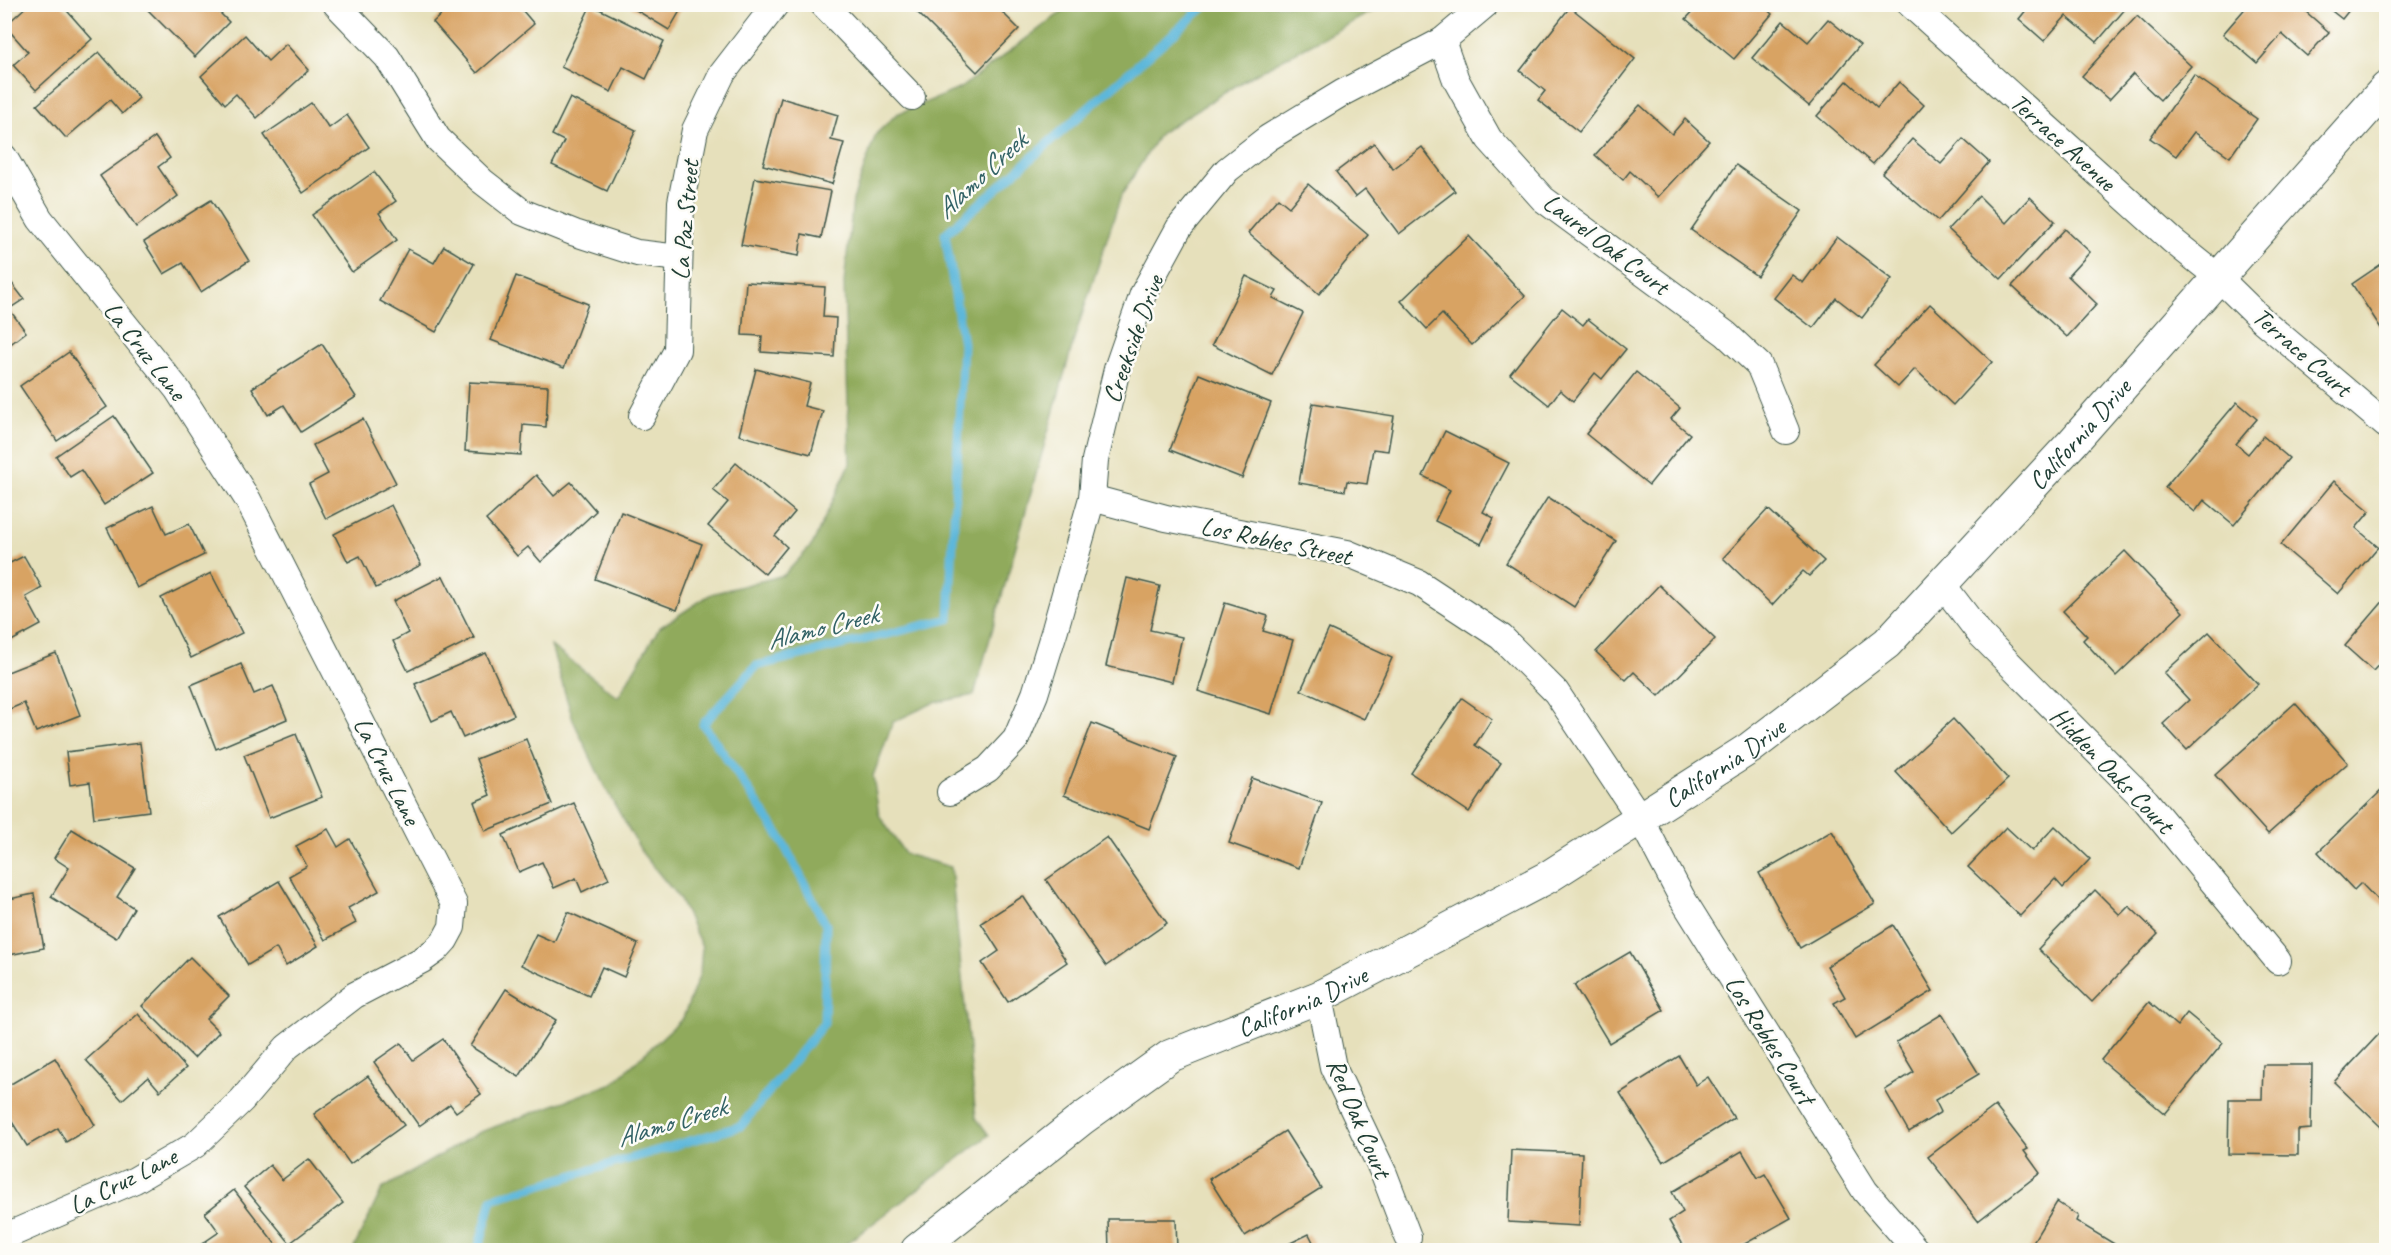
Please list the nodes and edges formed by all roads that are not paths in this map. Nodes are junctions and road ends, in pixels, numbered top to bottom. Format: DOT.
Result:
graph roads {
  1 [pos="336,4"];
  2 [pos="776,4"];
  3 [pos="823,4"];
  4 [pos="1486,4"];
  5 [pos="1910,4"];
  6 [pos="1442,41"];
  7 [pos="2386,88"];
  8 [pos="912,97"];
  9 [pos="4,158"];
  10 [pos="679,258"];
  11 [pos="2218,277"];
  12 [pos="642,416"];
  13 [pos="2386,425"];
  14 [pos="1786,431"];
  15 [pos="1092,498"];
  16 [pos="1942,584"];
  17 [pos="950,792"];
  18 [pos="1640,818"];
  19 [pos="2278,961"];
  20 [pos="1319,997"];
  21 [pos="4,1237"];
  22 [pos="1408,1237"];
  23 [pos="917,1251"];
  24 [pos="1916,1251"];
  1 -- 10 [label="street"];
  2 -- 10 [label="street, La Paz Street"];
  3 -- 8 [label="street"];
  4 -- 6 [label="street, Creekside Drive"];
  5 -- 11 [label="street, Terrace Avenue"];
  6 -- 14 [label="street, Laurel Oak Court"];
  6 -- 15 [label="street, Creekside Drive"];
  7 -- 11 [label="street, California Drive"];
  9 -- 21 [label="street, La Cruz Lane"];
  10 -- 12 [label="street, La Paz Street"];
  11 -- 13 [label="street, Terrace Court"];
  11 -- 16 [label="street, California Drive"];
  15 -- 17 [label="street, Creekside Drive"];
  15 -- 18 [label="street, Los Robles Street"];
  16 -- 18 [label="street, California Drive"];
  16 -- 19 [label="street, Hidden Oaks Court"];
  18 -- 20 [label="street, California Drive"];
  18 -- 24 [label="street, Los Robles Court"];
  20 -- 22 [label="street, Red Oak Court"];
  20 -- 23 [label="street, California Drive"];
}
